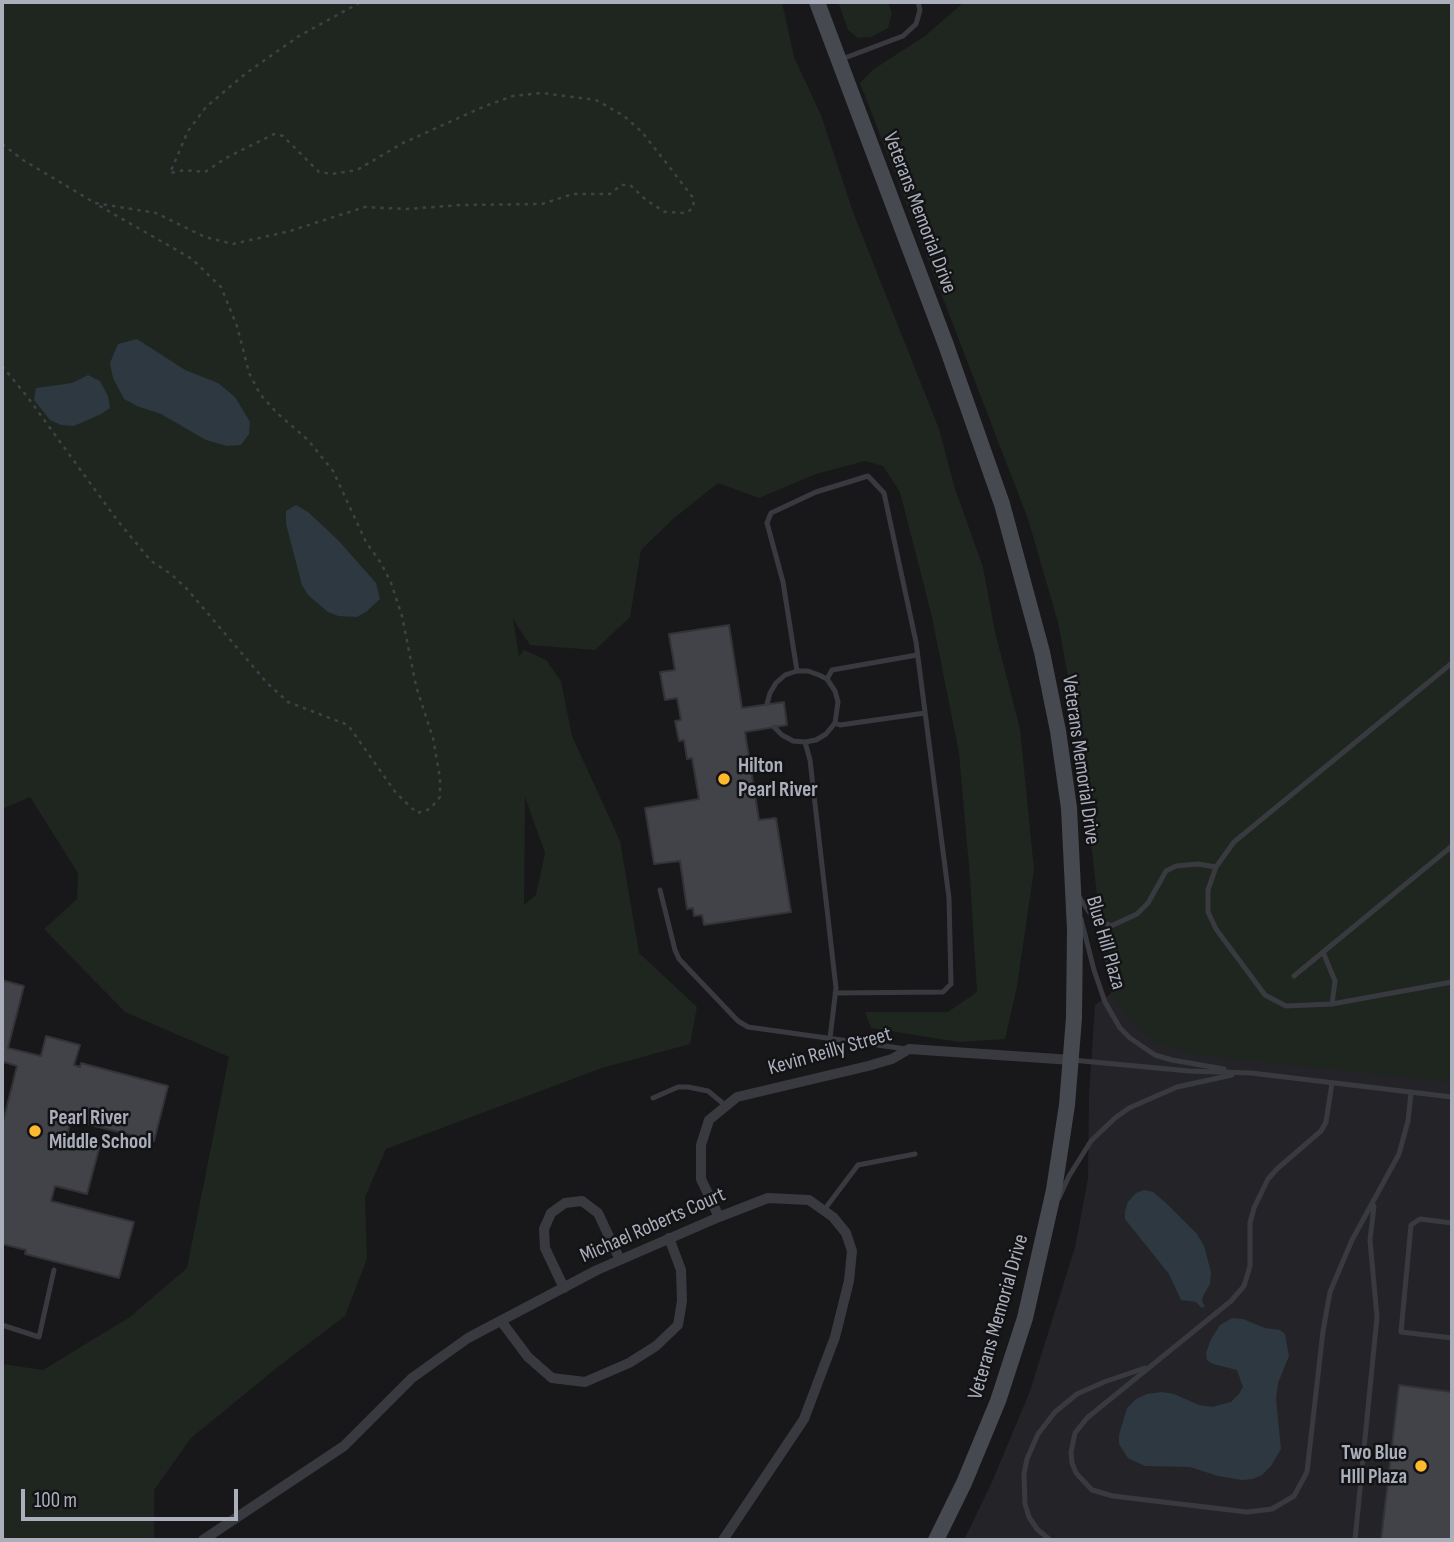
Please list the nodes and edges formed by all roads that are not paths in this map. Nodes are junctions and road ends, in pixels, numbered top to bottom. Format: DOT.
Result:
graph roads {
  1 [pos="817,2"];
  2 [pos="918,2"];
  3 [pos="839,60"];
  4 [pos="917,655"];
  5 [pos="1452,663"];
  6 [pos="797,671"];
  7 [pos="827,679"];
  8 [pos="767,704"];
  9 [pos="925,713"];
  10 [pos="835,723"];
  11 [pos="774,727"];
  12 [pos="805,742"];
  13 [pos="1452,846"];
  14 [pos="1216,867"];
  15 [pos="1073,888"];
  16 [pos="660,890"];
  17 [pos="1322,952"];
  18 [pos="1294,976"];
  19 [pos="1452,982"];
  20 [pos="835,993"];
  21 [pos="1332,1004"];
  22 [pos="830,1038"];
  23 [pos="909,1049"];
  24 [pos="1072,1060"];
  25 [pos="1251,1073"];
  26 [pos="1332,1083"];
  27 [pos="1411,1092"];
  28 [pos="1452,1097"];
  29 [pos="653,1098"];
  30 [pos="725,1105"];
  31 [pos="915,1154"];
  32 [pos="1380,1189"];
  33 [pos="824,1210"];
  34 [pos="719,1217"];
  35 [pos="1452,1223"];
  36 [pos="1045,1233"];
  37 [pos="669,1238"];
  38 [pos="620,1260"];
  39 [pos="54,1270"];
  40 [pos="564,1288"];
  41 [pos="501,1321"];
  42 [pos="2,1325"];
  43 [pos="1452,1338"];
  44 [pos="1157,1361"];
  45 [pos="939,1535"];
  46 [pos="203,1540"];
  47 [pos="723,1540"];
  48 [pos="1051,1540"];
  49 [pos="1355,1540"];
  1 -- 3 [label="street, Veterans Memorial Drive"];
  2 -- 3 [label="lane"];
  3 -- 15 [label="street, Veterans Memorial Drive"];
  4 -- 6 [label="lane"];
  4 -- 7 [label="lane"];
  4 -- 9 [label="lane"];
  5 -- 14 [label="lane"];
  6 -- 7 [label="lane"];
  6 -- 8 [label="lane"];
  7 -- 10 [label="lane"];
  9 -- 10 [label="lane"];
  9 -- 20 [label="lane"];
  10 -- 12 [label="lane"];
  11 -- 12 [label="lane"];
  12 -- 20 [label="lane"];
  13 -- 17 [label="lane"];
  14 -- 15 [label="lane"];
  14 -- 21 [label="lane"];
  15 -- 24 [label="street, Veterans Memorial Drive"];
  15 -- 25 [label="lane, Blue Hill Plaza"];
  16 -- 22 [label="lane"];
  17 -- 18 [label="lane"];
  17 -- 21 [label="lane"];
  19 -- 21 [label="lane"];
  20 -- 22 [label="lane"];
  22 -- 23 [label="lane"];
  23 -- 24 [label="street, Kevin Reilly Street"];
  23 -- 30 [label="street, Kevin Reilly Street"];
  24 -- 25 [label="lane, Blue Hill Plaza"];
  24 -- 36 [label="street, Veterans Memorial Drive"];
  25 -- 26 [label="lane, Blue Hill Plaza"];
  25 -- 36 [label="lane, Blue Hill Plaza"];
  26 -- 27 [label="lane, Blue Hill Plaza"];
  26 -- 44 [label="lane"];
  27 -- 28 [label="lane, Blue Hill Plaza"];
  27 -- 32 [label="lane"];
  29 -- 30 [label="lane"];
  30 -- 34 [label="street"];
  31 -- 33 [label="lane"];
  32 -- 44 [label="lane"];
  32 -- 49 [label="lane"];
  33 -- 34 [label="street, Michael Roberts Court"];
  33 -- 47 [label="street, Michael Roberts Court"];
  34 -- 37 [label="street, Michael Roberts Court"];
  35 -- 43 [label="lane"];
  36 -- 45 [label="street, Veterans Memorial Drive"];
  37 -- 38 [label="street, Michael Roberts Court"];
  37 -- 41 [label="street"];
  38 -- 40 [label="street, Michael Roberts Court"];
  38 -- 40 [label="street"];
  39 -- 42 [label="lane"];
  40 -- 41 [label="street, Michael Roberts Court"];
  41 -- 46 [label="street, Michael Roberts Court"];
  44 -- 48 [label="lane"];
}
